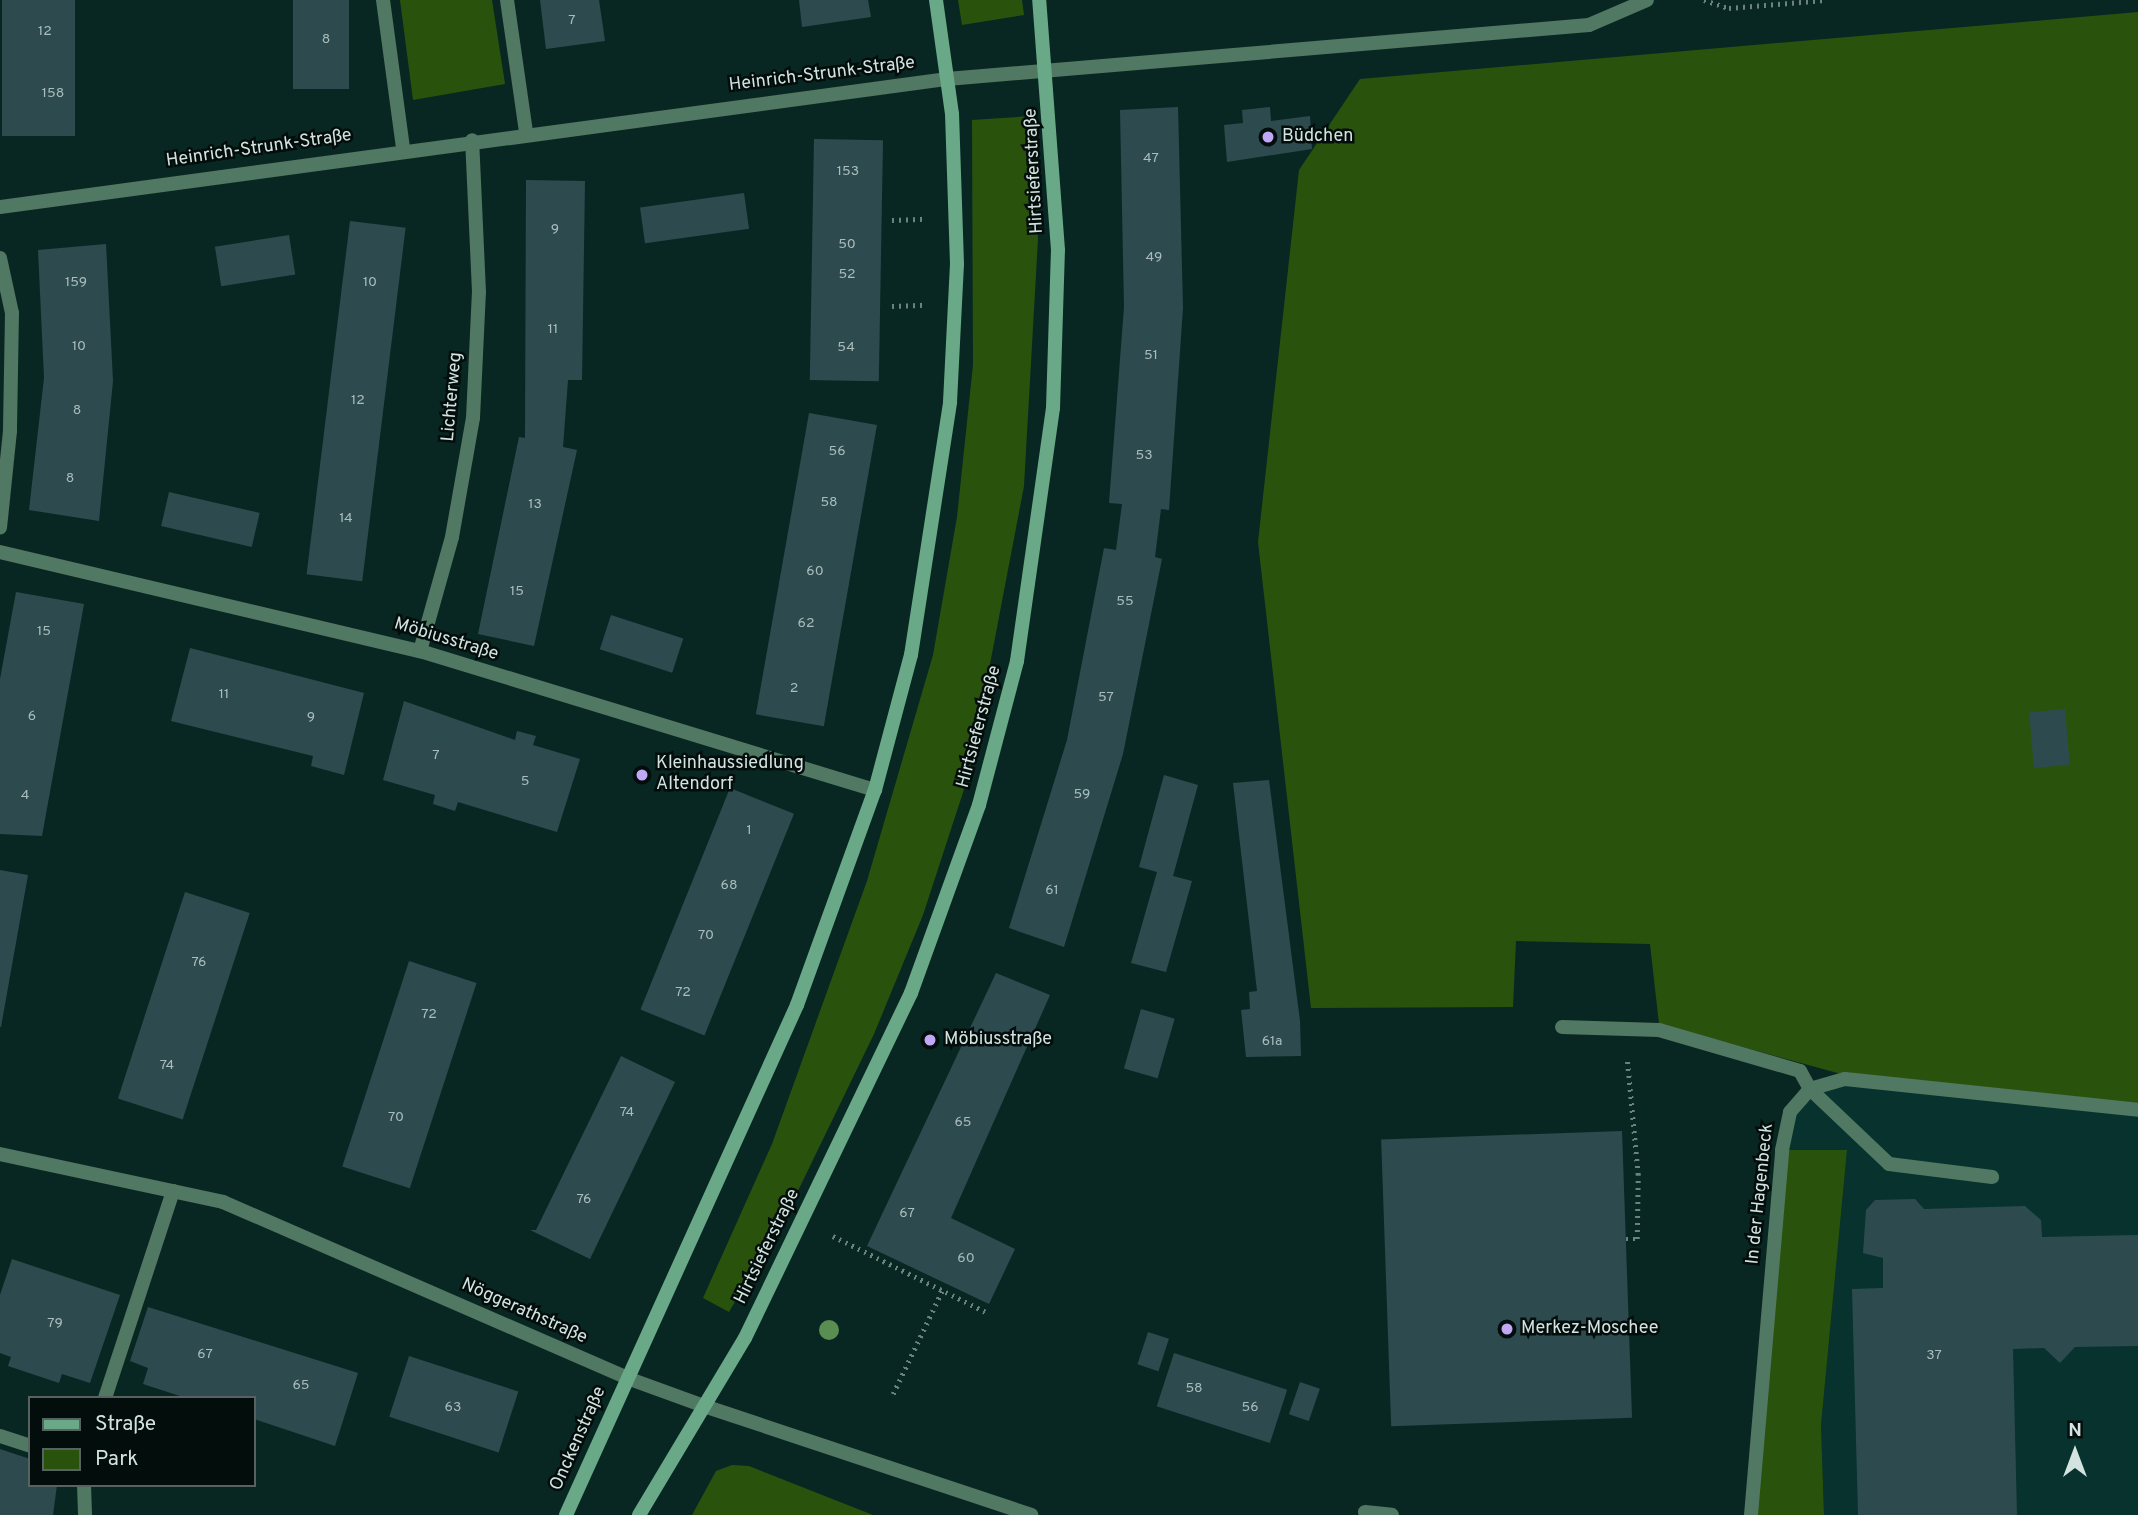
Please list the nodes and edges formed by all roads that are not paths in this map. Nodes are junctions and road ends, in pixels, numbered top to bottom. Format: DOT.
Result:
graph roads {
  1 [pos="383,0"];
  2 [pos="507,0"];
  3 [pos="936,0"];
  4 [pos="1039,0"];
  5 [pos="1647,0"];
  6 [pos="1047,69"];
  7 [pos="947,79"];
  8 [pos="526,132"];
  9 [pos="472,140"];
  10 [pos="403,148"];
  11 [pos="0,207"];
  12 [pos="0,258"];
  13 [pos="0,527"];
  14 [pos="0,552"];
  15 [pos="420,651"];
  16 [pos="875,790"];
  17 [pos="1562,1027"];
  18 [pos="1810,1089"];
  19 [pos="2138,1110"];
  20 [pos="0,1154"];
  21 [pos="1992,1177"];
  22 [pos="173,1191"];
  23 [pos="627,1378"];
  24 [pos="106,1396"];
  25 [pos="704,1406"];
  26 [pos="0,1436"];
  27 [pos="28,1445"];
  28 [pos="84,1487"];
  29 [pos="1365,1512"];
  30 [pos="85,1515"];
  31 [pos="566,1515"];
  32 [pos="639,1515"];
  33 [pos="1031,1515"];
  34 [pos="1392,1515"];
  35 [pos="1751,1515"];
  1 -- 10 [label="street"];
  2 -- 8 [label="street"];
  3 -- 7 [label="main road"];
  4 -- 6 [label="main road, Hirtsieferstraße"];
  5 -- 6 [label="street, Heinrich-Strunk-Straße"];
  6 -- 7 [label="street, Heinrich-Strunk-Straße"];
  6 -- 25 [label="main road, Hirtsieferstraße"];
  7 -- 8 [label="street, Heinrich-Strunk-Straße"];
  7 -- 16 [label="main road"];
  8 -- 9 [label="street, Heinrich-Strunk-Straße"];
  9 -- 10 [label="street, Heinrich-Strunk-Straße"];
  9 -- 15 [label="street, Lichterweg"];
  10 -- 11 [label="street, Heinrich-Strunk-Straße"];
  12 -- 13 [label="street"];
  14 -- 15 [label="street, Möbiusstraße"];
  15 -- 16 [label="street, Möbiusstraße"];
  16 -- 23 [label="main road"];
  17 -- 18 [label="street"];
  18 -- 19 [label="street"];
  18 -- 21 [label="street"];
  18 -- 35 [label="street, In der Hagenbeck"];
  20 -- 22 [label="street, Nöggerathstraße"];
  22 -- 23 [label="street, Nöggerathstraße"];
  22 -- 24 [label="street"];
  23 -- 25 [label="street, Nöggerathstraße"];
  23 -- 31 [label="main road, Onckenstraße"];
  25 -- 32 [label="main road"];
  25 -- 33 [label="street, Nöggerathstraße"];
  26 -- 27 [label="street"];
  28 -- 30 [label="street"];
  29 -- 34 [label="street"];
}
